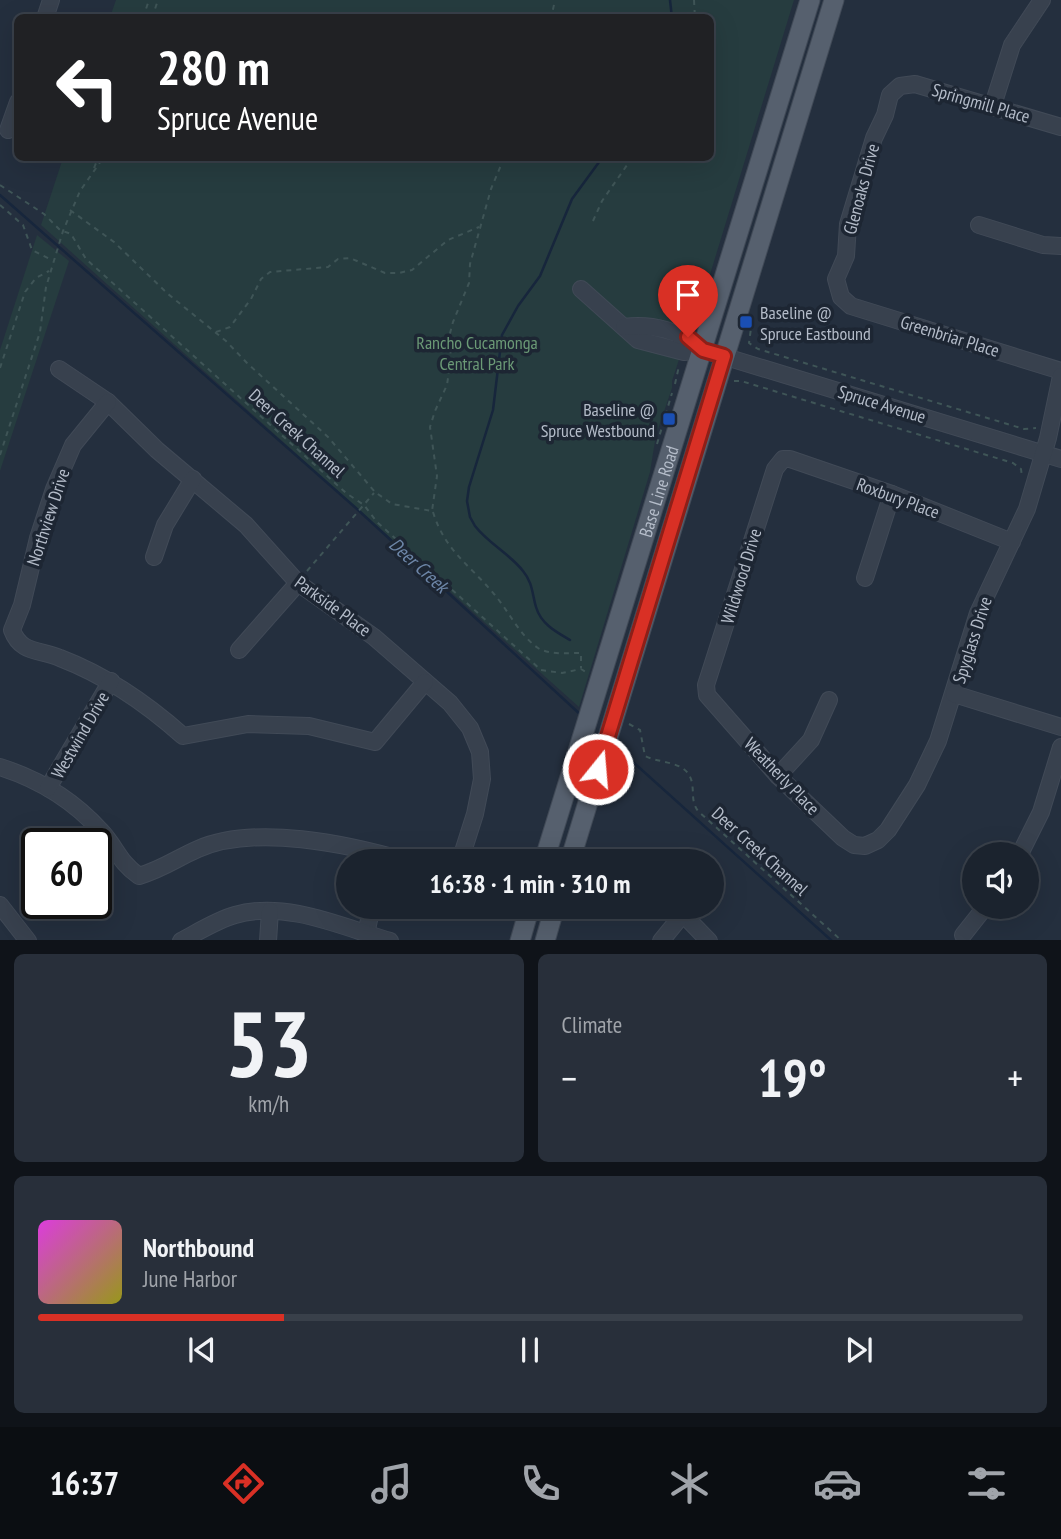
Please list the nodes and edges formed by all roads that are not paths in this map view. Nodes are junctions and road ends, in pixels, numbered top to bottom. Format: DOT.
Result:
graph roads {
  1 [pos="810,0"];
  2 [pos="834,0"];
  3 [pos="1034,3"];
  4 [pos="900,86"];
  5 [pos="993,105"];
  6 [pos="14,113"];
  7 [pos="1061,127"];
  8 [pos="8,130"];
  9 [pos="979,225"];
  10 [pos="1061,246"];
  11 [pos="581,289"];
  12 [pos="841,297"];
  13 [pos="703,350"];
  14 [pos="724,356"];
  15 [pos="59,369"];
  16 [pos="1061,371"];
  17 [pos="1061,376"];
  18 [pos="108,402"];
  19 [pos="1044,454"];
  20 [pos="783,459"];
  21 [pos="1061,459"];
  22 [pos="193,480"];
  23 [pos="892,494"];
  24 [pos="1012,542"];
  25 [pos="155,557"];
  26 [pos="865,578"];
  27 [pos="298,583"];
  28 [pos="239,650"];
  29 [pos="111,681"];
  30 [pos="425,682"];
  31 [pos="954,694"];
  32 [pos="707,695"];
  33 [pos="829,701"];
  34 [pos="1061,727"];
  35 [pos="1061,747"];
  36 [pos="0,767"];
  37 [pos="778,776"];
  38 [pos="48,788"];
  39 [pos="1026,842"];
  40 [pos="865,846"];
  41 [pos="342,849"];
  42 [pos="464,849"];
  43 [pos="548,849"];
  44 [pos="573,849"];
  45 [pos="0,905"];
  46 [pos="270,911"];
  47 [pos="369,919"];
  48 [pos="526,919"];
  49 [pos="551,919"];
  50 [pos="674,919"];
  51 [pos="688,919"];
  52 [pos="976,919"];
  53 [pos="366,934"];
  54 [pos="963,935"];
  55 [pos="27,940"];
  56 [pos="181,940"];
  57 [pos="268,940"];
  58 [pos="390,940"];
  59 [pos="520,940"];
  60 [pos="545,940"];
  61 [pos="661,940"];
  62 [pos="709,940"];
  1 -- 13 [label="main road, Base Line Road"];
  2 -- 14 [label="main road, Base Line Road"];
  3 -- 5 [label="street"];
  4 -- 5 [label="street, Springmill Place"];
  4 -- 12 [label="street, Glenoaks Drive"];
  5 -- 7 [label="street, Springmill Place"];
  6 -- 8 [label="street"];
  9 -- 10 [label="street"];
  11 -- 13 [label="street, Spruce Avenue"];
  12 -- 16 [label="street, Greenbriar Place"];
  13 -- 14 [label="street, Spruce Avenue"];
  13 -- 43 [label="main road, Base Line Road"];
  14 -- 19 [label="street, Spruce Avenue"];
  14 -- 44 [label="main road, Base Line Road"];
  15 -- 18 [label="street, Parkside Place"];
  17 -- 19 [label="street, Spyglass Drive"];
  18 -- 22 [label="street, Parkside Place"];
  18 -- 29 [label="street, Northview Drive"];
  19 -- 21 [label="street, Spruce Avenue"];
  19 -- 24 [label="street, Spyglass Drive"];
  20 -- 23 [label="street, Roxbury Place"];
  20 -- 32 [label="street, Wildwood Drive"];
  22 -- 25 [label="street"];
  22 -- 27 [label="street, Parkside Place"];
  23 -- 24 [label="street, Roxbury Place"];
  23 -- 26 [label="street"];
  24 -- 31 [label="street, Spyglass Drive"];
  27 -- 28 [label="street"];
  27 -- 30 [label="street, Parkside Place"];
  29 -- 30 [label="street"];
  29 -- 38 [label="street, Westwind Drive"];
  30 -- 42 [label="street, Parkside Place"];
  31 -- 34 [label="street"];
  31 -- 40 [label="street, Spyglass Drive"];
  32 -- 37 [label="street, Weatherly Place"];
  33 -- 37 [label="street"];
  35 -- 39 [label="street"];
  36 -- 38 [label="street"];
  37 -- 40 [label="street, Weatherly Place"];
  38 -- 41 [label="street"];
  45 -- 55 [label="street"];
  46 -- 53 [label="street"];
  46 -- 56 [label="street"];
  46 -- 57 [label="street"];
  47 -- 53 [label="street"];
  48 -- 59 [label="main road"];
  49 -- 60 [label="main road"];
  50 -- 61 [label="street"];
  51 -- 62 [label="street"];
  52 -- 54 [label="street"];
  53 -- 58 [label="street"];
}
